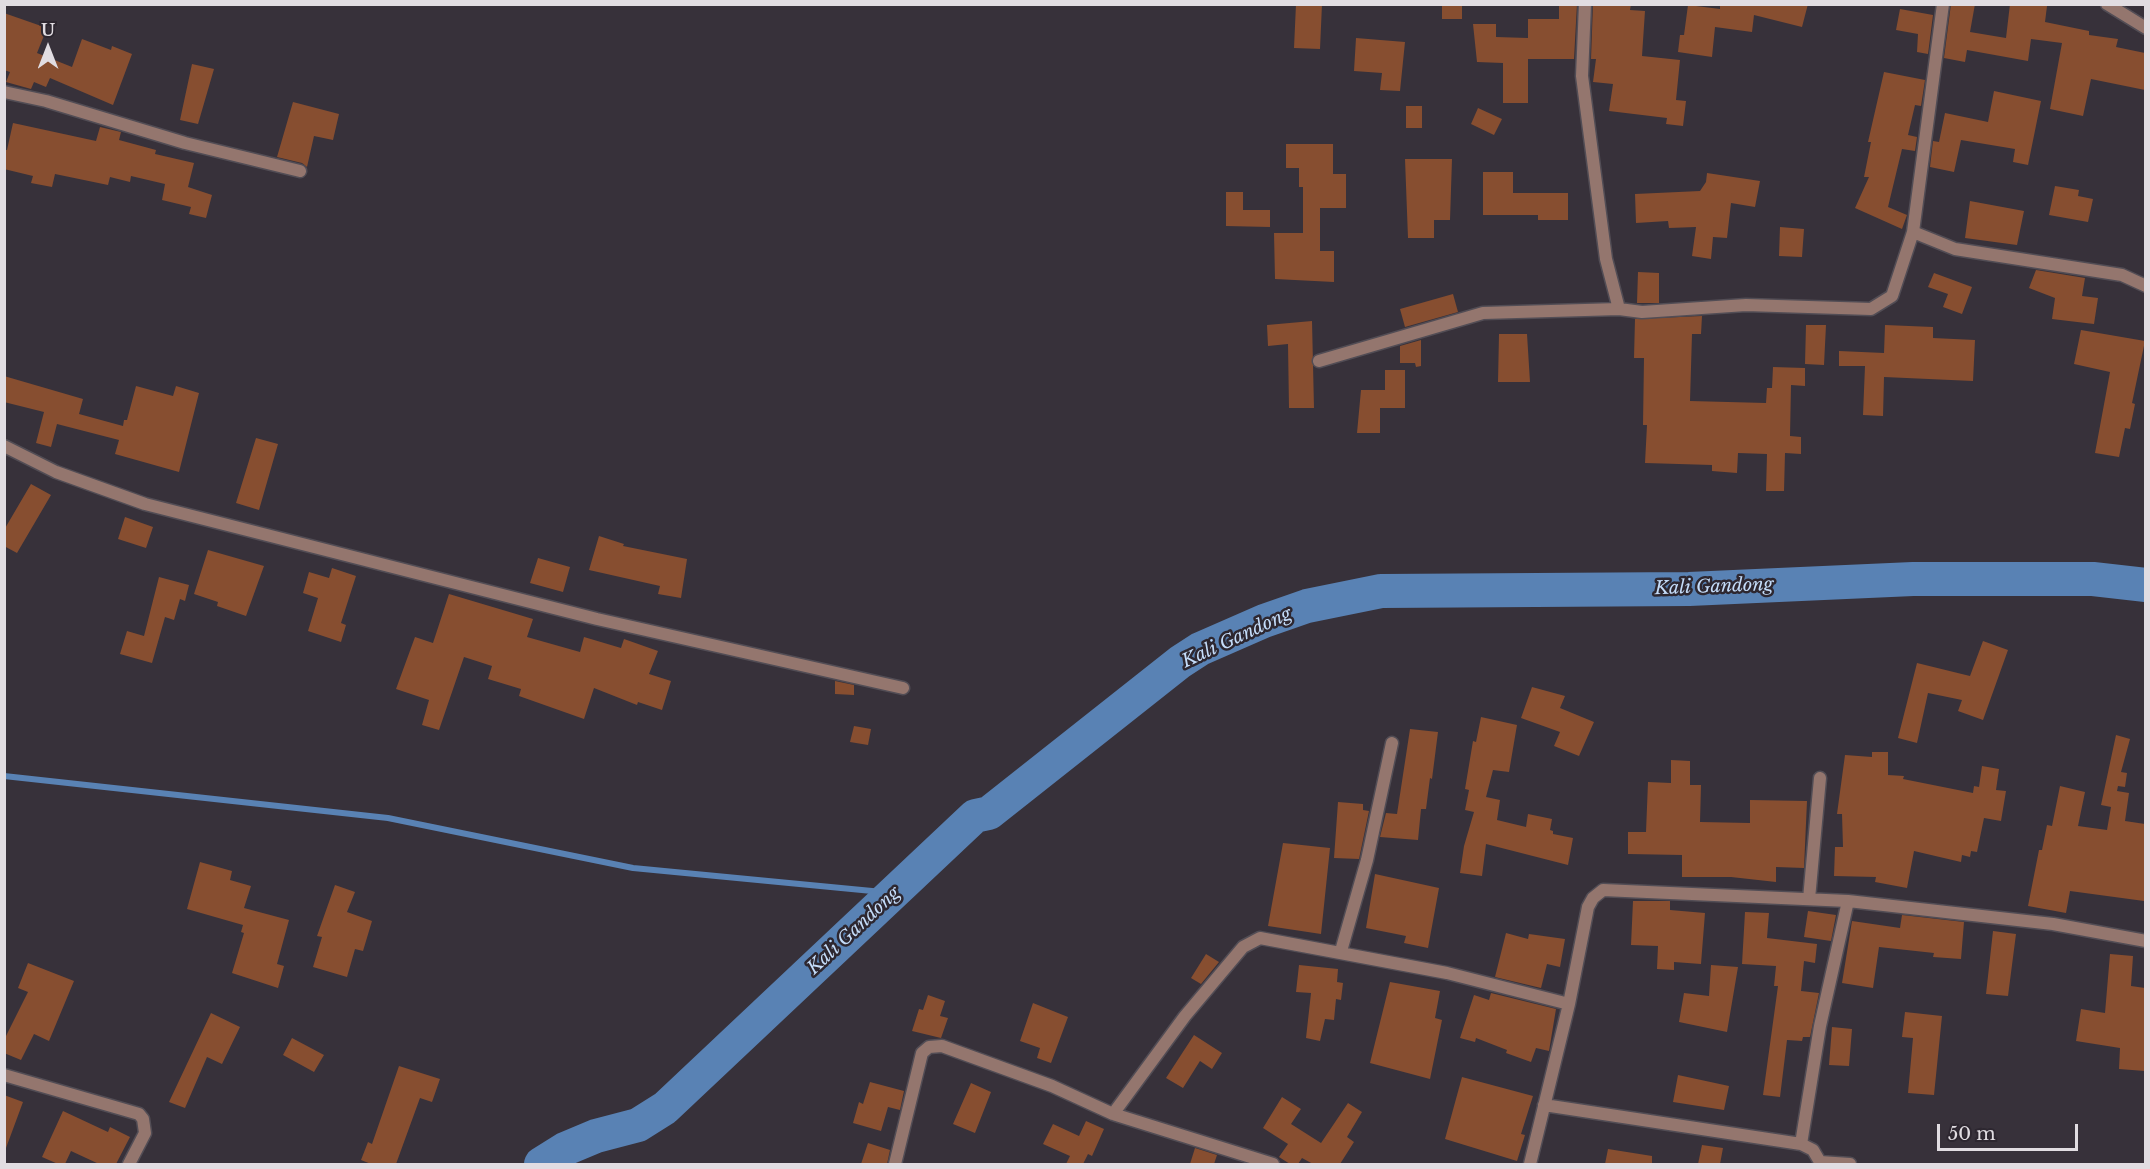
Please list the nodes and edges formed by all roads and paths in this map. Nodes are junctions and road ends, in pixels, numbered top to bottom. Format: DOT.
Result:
graph roads {
  1 [pos="1585,4"];
  2 [pos="1943,4"];
  3 [pos="2107,4"];
  4 [pos="2145,28"];
  5 [pos="4,92"];
  6 [pos="300,171"];
  7 [pos="1913,232"];
  8 [pos="2145,286"];
  9 [pos="1619,309"];
  10 [pos="1319,361"];
  11 [pos="4,446"];
  12 [pos="903,688"];
  13 [pos="1392,743"];
  14 [pos="1820,778"];
  15 [pos="1809,899"];
  16 [pos="1848,901"];
  17 [pos="2145,941"];
  18 [pos="1341,951"];
  19 [pos="1569,1004"];
  20 [pos="4,1075"];
  21 [pos="1544,1105"];
  22 [pos="1113,1114"];
  23 [pos="1801,1144"];
  24 [pos="1819,1163"];
  25 [pos="129,1164"];
  26 [pos="895,1164"];
  27 [pos="1273,1164"];
  28 [pos="1530,1164"];
  29 [pos="1851,1164"];
  1 -- 9 [label="street"];
  2 -- 7 [label="street"];
  3 -- 4 [label="street"];
  5 -- 6 [label="street"];
  7 -- 8 [label="street"];
  7 -- 9 [label="street"];
  9 -- 10 [label="street"];
  11 -- 12 [label="street"];
  13 -- 18 [label="street"];
  14 -- 15 [label="street"];
  15 -- 16 [label="street"];
  15 -- 19 [label="street"];
  16 -- 17 [label="street"];
  16 -- 23 [label="street"];
  18 -- 19 [label="street"];
  18 -- 22 [label="street"];
  19 -- 21 [label="street"];
  20 -- 25 [label="street"];
  21 -- 23 [label="street"];
  21 -- 28 [label="street"];
  22 -- 26 [label="street"];
  22 -- 27 [label="street"];
  23 -- 24 [label="street"];
  24 -- 29 [label="street"];
}
